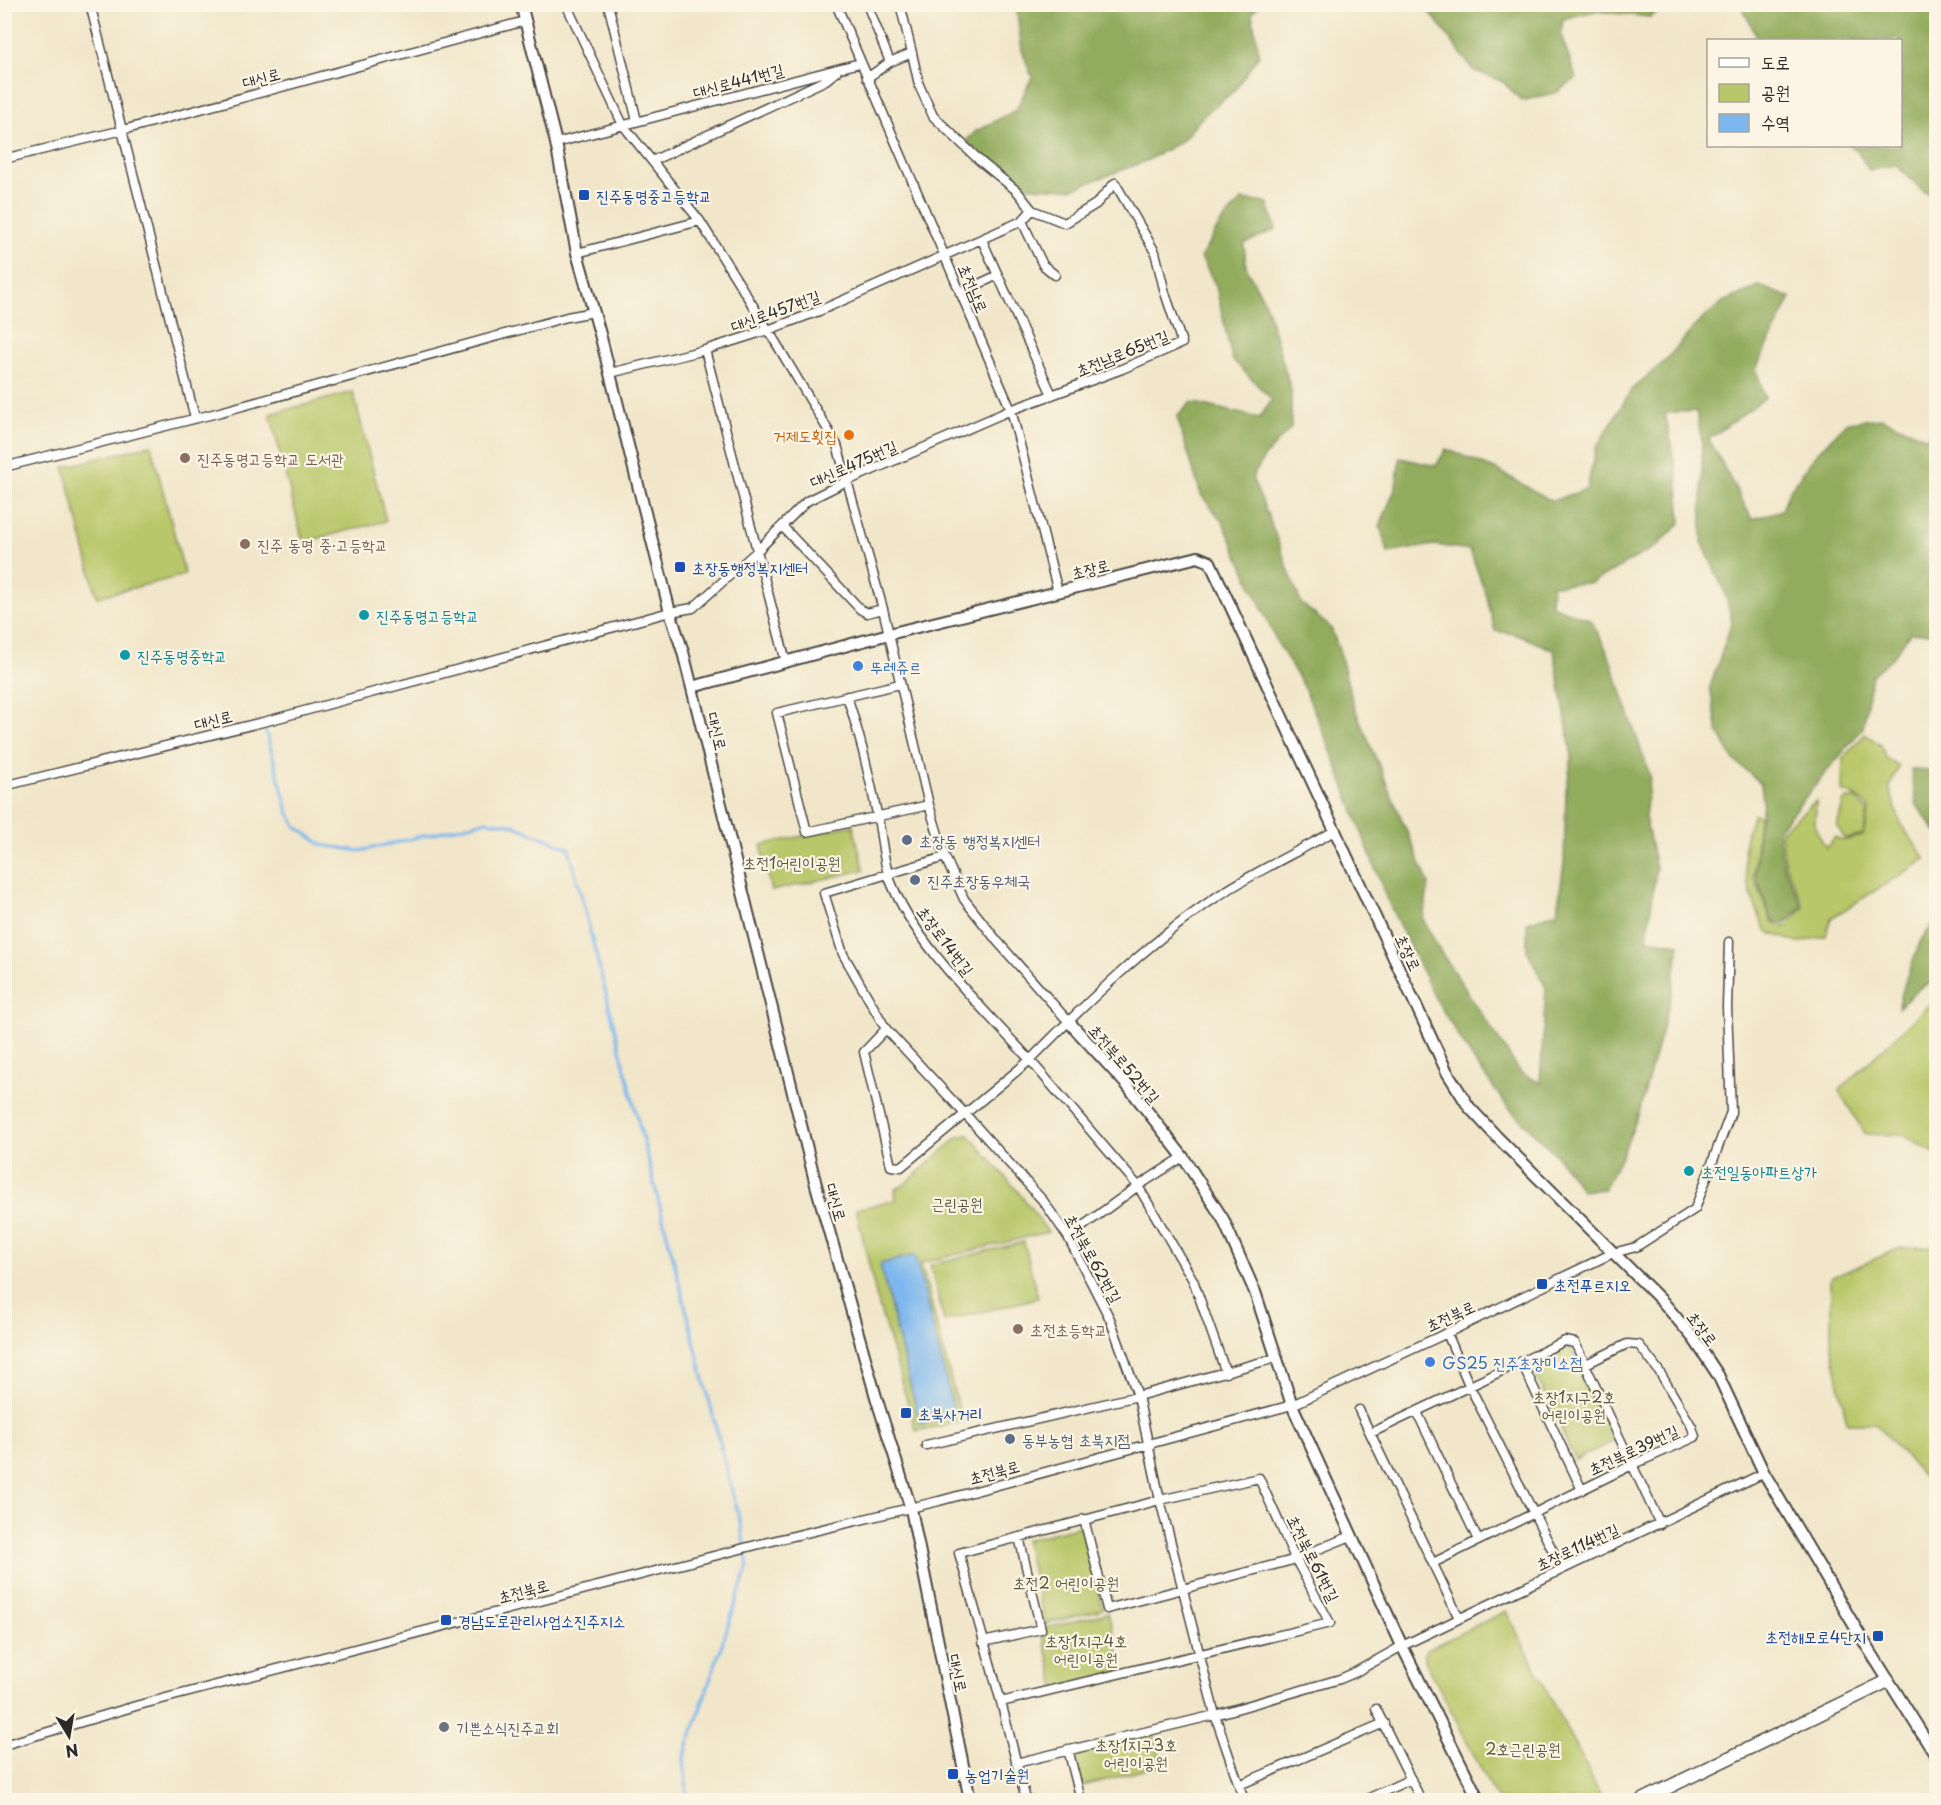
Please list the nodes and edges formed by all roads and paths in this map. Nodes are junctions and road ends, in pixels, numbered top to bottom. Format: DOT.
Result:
graph roads {
  1 [pos="90,4"];
  2 [pos="521,4"];
  3 [pos="566,4"];
  4 [pos="608,4"];
  5 [pos="836,4"];
  6 [pos="867,4"];
  7 [pos="900,4"];
  8 [pos="525,21"];
  9 [pos="912,53"];
  10 [pos="890,62"];
  11 [pos="860,63"];
  12 [pos="838,69"];
  13 [pos="867,78"];
  14 [pos="637,121"];
  15 [pos="623,125"];
  16 [pos="123,130"];
  17 [pos="556,143"];
  18 [pos="4,159"];
  19 [pos="652,161"];
  20 [pos="1032,210"];
  21 [pos="699,221"];
  22 [pos="1022,221"];
  23 [pos="982,240"];
  24 [pos="577,253"];
  25 [pos="944,257"];
  26 [pos="998,275"];
  27 [pos="1055,275"];
  28 [pos="960,293"];
  29 [pos="594,312"];
  30 [pos="768,330"];
  31 [pos="705,350"];
  32 [pos="610,373"];
  33 [pos="1052,396"];
  34 [pos="1011,411"];
  35 [pos="195,418"];
  36 [pos="4,467"];
  37 [pos="847,481"];
  38 [pos="782,526"];
  39 [pos="756,552"];
  40 [pos="1058,592"];
  41 [pos="883,609"];
  42 [pos="670,612"];
  43 [pos="889,634"];
  44 [pos="786,662"];
  45 [pos="900,684"];
  46 [pos="692,687"];
  47 [pos="847,696"];
  48 [pos="4,786"];
  49 [pos="929,806"];
  50 [pos="878,817"];
  51 [pos="1336,830"];
  52 [pos="945,857"];
  53 [pos="888,875"];
  54 [pos="1729,942"];
  55 [pos="1068,1021"];
  56 [pos="886,1029"];
  57 [pos="1030,1060"];
  58 [pos="965,1114"];
  59 [pos="1183,1157"];
  60 [pos="1138,1185"];
  61 [pos="1068,1238"];
  62 [pos="1614,1253"];
  63 [pos="1447,1333"];
  64 [pos="1276,1358"];
  65 [pos="1521,1361"];
  66 [pos="1586,1365"];
  67 [pos="1226,1373"];
  68 [pos="1469,1385"];
  69 [pos="1138,1396"];
  70 [pos="1292,1405"];
  71 [pos="1359,1410"];
  72 [pos="1417,1412"];
  73 [pos="1371,1433"];
  74 [pos="1147,1444"];
  75 [pos="926,1445"];
  76 [pos="1632,1465"];
  77 [pos="1764,1473"];
  78 [pos="1582,1490"];
  79 [pos="1160,1500"];
  80 [pos="911,1509"];
  81 [pos="1534,1512"];
  82 [pos="1084,1520"];
  83 [pos="1660,1524"];
  84 [pos="1351,1536"];
  85 [pos="1019,1537"];
  86 [pos="1478,1540"];
  87 [pos="1294,1558"];
  88 [pos="1433,1563"];
  89 [pos="1562,1569"];
  90 [pos="1185,1590"];
  91 [pos="1459,1618"];
  92 [pos="983,1642"];
  93 [pos="1402,1646"];
  94 [pos="1201,1653"];
  95 [pos="1888,1682"];
  96 [pos="1001,1702"];
  97 [pos="1376,1709"];
  98 [pos="1215,1715"];
  99 [pos="1384,1723"];
  100 [pos="4,1745"];
  101 [pos="1068,1749"];
  102 [pos="1936,1756"];
  103 [pos="1016,1763"];
  104 [pos="1411,1779"];
  105 [pos="1239,1785"];
  106 [pos="970,1800"];
  107 [pos="1026,1800"];
  108 [pos="1081,1800"];
  109 [pos="1244,1800"];
  110 [pos="1365,1800"];
  111 [pos="1421,1800"];
  112 [pos="1479,1800"];
  113 [pos="1641,1800"];
  1 -- 16 [label="street"];
  2 -- 8 [label="street, 대신로"];
  3 -- 15 [label="street"];
  4 -- 14 [label="street"];
  5 -- 11 [label="street, 초전남로"];
  6 -- 10 [label="street"];
  7 -- 9 [label="street"];
  8 -- 16 [label="street, 대신로"];
  8 -- 17 [label="street, 대신로"];
  9 -- 10 [label="street"];
  9 -- 20 [label="street"];
  10 -- 13 [label="street"];
  11 -- 12 [label="street, 대신로441번길"];
  11 -- 13 [label="street, 초전남로"];
  12 -- 14 [label="street, 대신로441번길"];
  12 -- 19 [label="street"];
  13 -- 25 [label="street, 초전남로"];
  14 -- 15 [label="street, 대신로441번길"];
  15 -- 17 [label="street, 대신로441번길"];
  15 -- 19 [label="street"];
  16 -- 18 [label="street, 대신로"];
  16 -- 35 [label="street"];
  17 -- 24 [label="street, 대신로"];
  19 -- 21 [label="street"];
  20 -- 22 [label="street"];
  20 -- 33 [label="street, 초전남로65번길"];
  21 -- 24 [label="street"];
  21 -- 30 [label="street"];
  22 -- 23 [label="street, 대신로457번길"];
  22 -- 27 [label="street"];
  23 -- 25 [label="street, 대신로457번길"];
  23 -- 26 [label="street"];
  24 -- 29 [label="street, 대신로"];
  25 -- 28 [label="street, 초전남로"];
  25 -- 30 [label="street, 대신로457번길"];
  26 -- 28 [label="street"];
  26 -- 33 [label="street"];
  28 -- 34 [label="street, 초전남로"];
  29 -- 32 [label="street, 대신로"];
  29 -- 35 [label="street"];
  30 -- 31 [label="street, 대신로457번길"];
  30 -- 37 [label="street"];
  31 -- 32 [label="street, 대신로457번길"];
  31 -- 39 [label="street"];
  32 -- 42 [label="street, 대신로"];
  33 -- 34 [label="street, 초전남로65번길"];
  34 -- 37 [label="street, 대신로475번길"];
  34 -- 40 [label="street, 초전남로"];
  35 -- 36 [label="street"];
  37 -- 38 [label="street, 대신로475번길"];
  37 -- 41 [label="street"];
  38 -- 39 [label="street, 대신로475번길"];
  38 -- 41 [label="street"];
  39 -- 42 [label="street, 대신로475번길"];
  39 -- 44 [label="street"];
  40 -- 43 [label="street, 초장로"];
  40 -- 51 [label="street, 초장로"];
  41 -- 43 [label="street"];
  42 -- 46 [label="street, 대신로"];
  42 -- 48 [label="street, 대신로"];
  43 -- 44 [label="street, 초장로"];
  43 -- 45 [label="street"];
  44 -- 46 [label="street, 초장로"];
  45 -- 47 [label="street"];
  45 -- 49 [label="street"];
  46 -- 80 [label="street, 대신로"];
  47 -- 50 [label="street"];
  47 -- 50 [label="street"];
  49 -- 50 [label="street"];
  49 -- 52 [label="street"];
  50 -- 53 [label="street, 초장로14번길"];
  51 -- 55 [label="street"];
  51 -- 62 [label="street, 초장로"];
  52 -- 53 [label="street"];
  52 -- 55 [label="street"];
  53 -- 56 [label="street, 초전북로62번길"];
  53 -- 57 [label="street, 초장로14번길"];
  54 -- 62 [label="street, 초전북로"];
  55 -- 57 [label="street, 초전북로52번길"];
  55 -- 59 [label="street, 초전북로52번길"];
  56 -- 58 [label="street, 초전북로62번길"];
  56 -- 58 [label="street"];
  57 -- 58 [label="street, 초전북로52번길"];
  57 -- 60 [label="street"];
  58 -- 61 [label="street, 초전북로62번길"];
  59 -- 60 [label="street"];
  59 -- 64 [label="street, 초전북로52번길"];
  60 -- 61 [label="street"];
  60 -- 67 [label="street"];
  61 -- 69 [label="street, 초전북로62번길"];
  62 -- 63 [label="street, 초전북로"];
  62 -- 77 [label="street, 초장로"];
  63 -- 68 [label="street"];
  63 -- 70 [label="street, 초전북로"];
  64 -- 67 [label="street"];
  64 -- 70 [label="street, 초전북로52번길"];
  65 -- 66 [label="street"];
  65 -- 68 [label="street"];
  65 -- 78 [label="street"];
  66 -- 76 [label="street"];
  66 -- 76 [label="street, 초전북로39번길"];
  67 -- 69 [label="street"];
  68 -- 72 [label="street"];
  68 -- 81 [label="street"];
  69 -- 74 [label="street, 초전북로62번길"];
  69 -- 75 [label="street"];
  70 -- 74 [label="street, 초전북로"];
  70 -- 84 [label="street, 초전북로52번길"];
  71 -- 73 [label="street"];
  72 -- 73 [label="street"];
  72 -- 86 [label="street"];
  73 -- 88 [label="street"];
  74 -- 79 [label="street"];
  74 -- 80 [label="street, 초전북로"];
  76 -- 78 [label="street, 초전북로39번길"];
  76 -- 83 [label="street"];
  77 -- 83 [label="street, 초장로114번길"];
  77 -- 95 [label="street, 초장로"];
  78 -- 81 [label="street, 초전북로39번길"];
  79 -- 82 [label="street, 초전북로61번길"];
  79 -- 87 [label="street, 초전북로61번길"];
  79 -- 90 [label="street"];
  80 -- 100 [label="street, 초전북로"];
  80 -- 106 [label="street, 대신로"];
  81 -- 86 [label="street, 초전북로39번길"];
  81 -- 89 [label="street"];
  82 -- 85 [label="street, 초전북로61번길"];
  82 -- 90 [label="street"];
  83 -- 89 [label="street, 초장로114번길"];
  84 -- 87 [label="street"];
  84 -- 93 [label="street, 초전북로52번길"];
  85 -- 92 [label="street"];
  85 -- 92 [label="street, 초전북로61번길"];
  86 -- 88 [label="street, 초전북로39번길"];
  87 -- 90 [label="street"];
  87 -- 94 [label="street, 초전북로61번길"];
  88 -- 91 [label="street"];
  89 -- 91 [label="street, 초장로114번길"];
  90 -- 94 [label="street"];
  91 -- 93 [label="street, 초장로114번길"];
  92 -- 96 [label="street, 초전북로61번길"];
  93 -- 98 [label="street"];
  93 -- 112 [label="street, 초전북로52번길"];
  94 -- 96 [label="street, 초전북로61번길"];
  94 -- 98 [label="street"];
  95 -- 102 [label="street, 초장로"];
  95 -- 113 [label="main road"];
  96 -- 103 [label="street, 초전북로61번길"];
  97 -- 99 [label="street"];
  98 -- 101 [label="street"];
  98 -- 105 [label="street"];
  99 -- 104 [label="street"];
  99 -- 105 [label="street"];
  101 -- 103 [label="street"];
  101 -- 108 [label="street"];
  103 -- 107 [label="street, 초전북로61번길"];
  104 -- 110 [label="street"];
  104 -- 111 [label="street"];
  105 -- 109 [label="street"];
}
